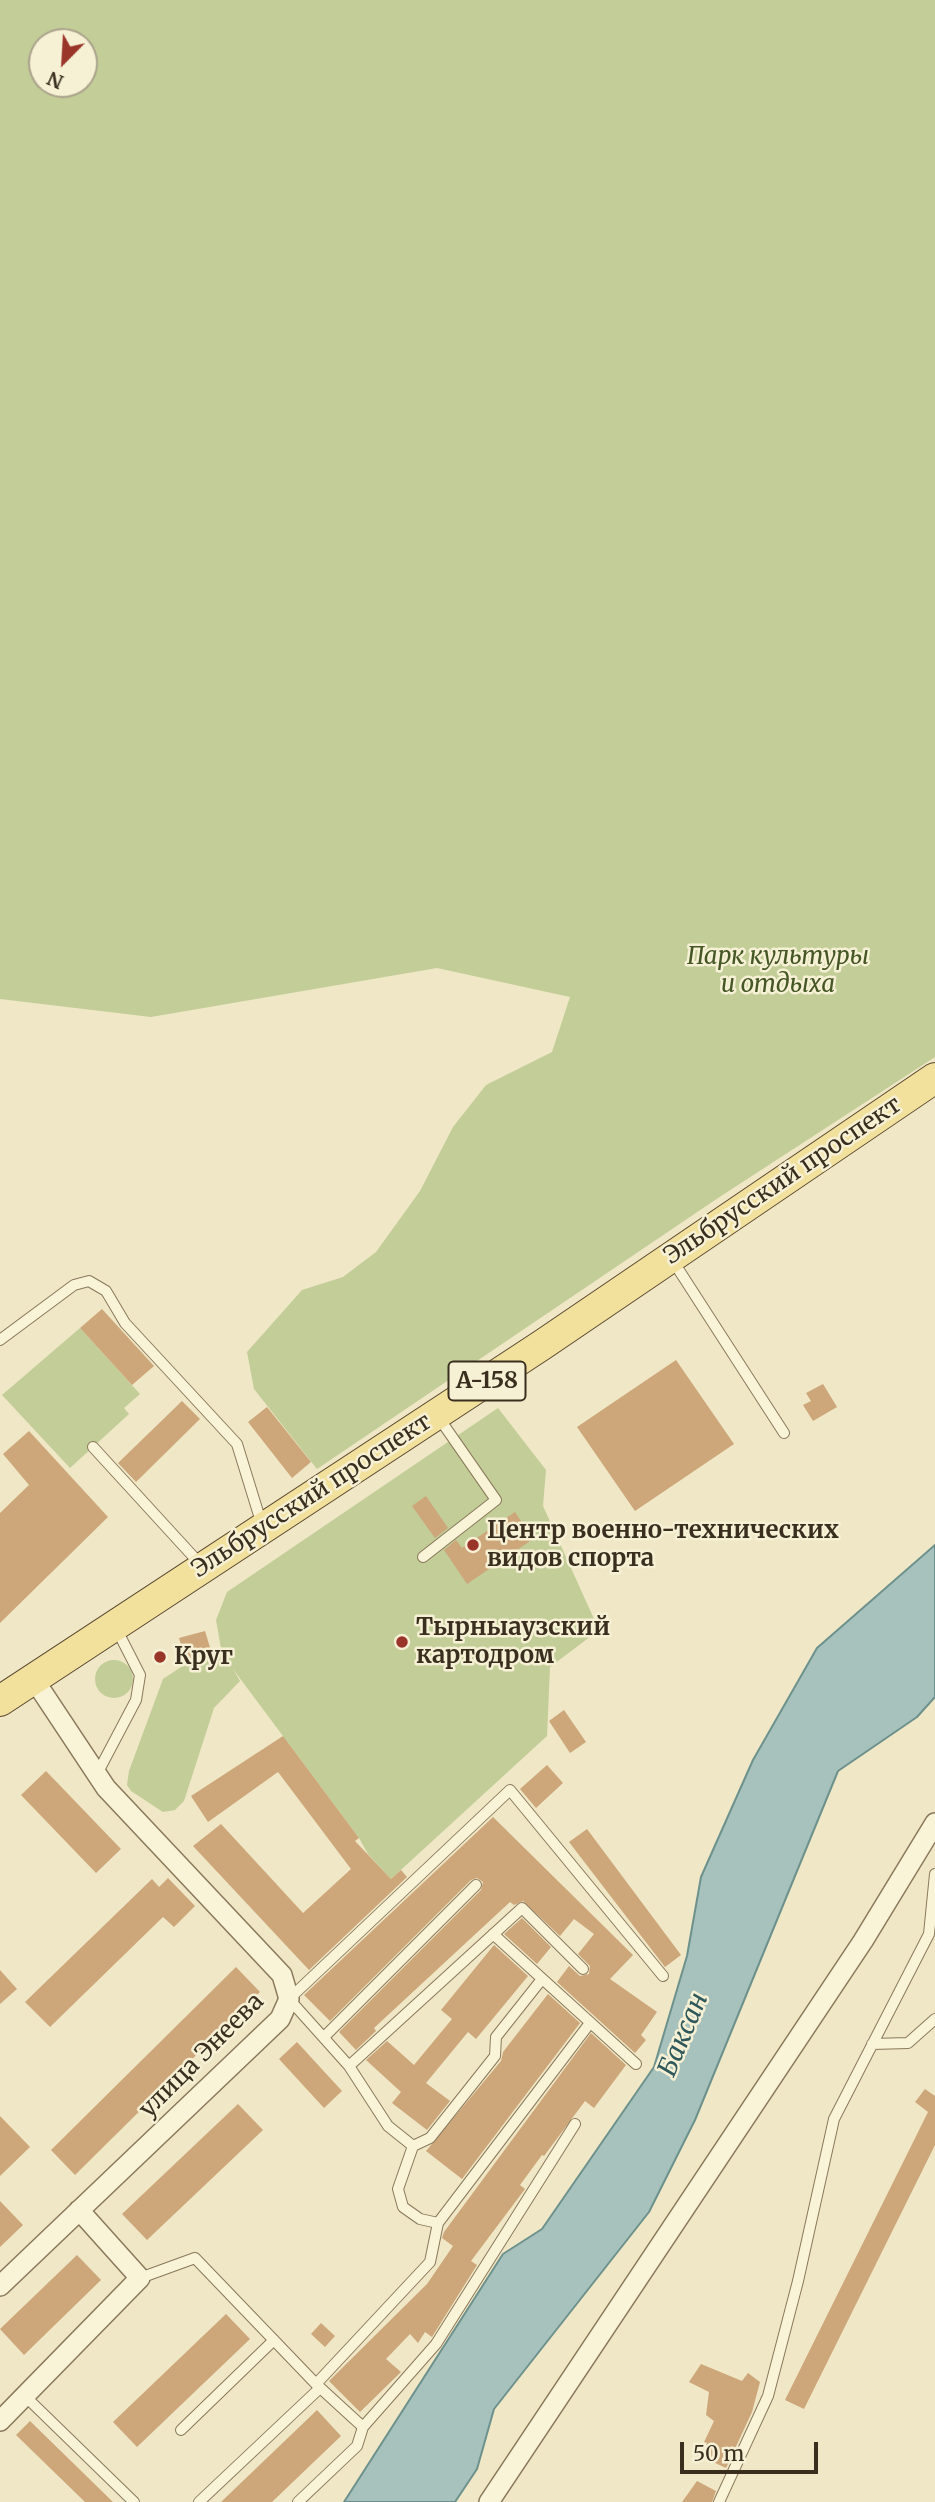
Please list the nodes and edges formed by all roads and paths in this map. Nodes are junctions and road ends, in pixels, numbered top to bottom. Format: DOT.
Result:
graph roads {
  1 [pos="935,1078"];
  2 [pos="671,1257"];
  3 [pos="0,1340"];
  4 [pos="436,1414"];
  5 [pos="783,1433"];
  6 [pos="93,1447"];
  7 [pos="263,1529"];
  8 [pos="423,1557"];
  9 [pos="203,1568"];
  10 [pos="115,1625"];
  11 [pos="33,1678"];
  12 [pos="0,1701"];
  13 [pos="97,1774"];
  14 [pos="935,1823"];
  15 [pos="935,1874"];
  16 [pos="476,1885"];
  17 [pos="493,1934"];
  18 [pos="583,1969"];
  19 [pos="663,1976"];
  20 [pos="542,1979"];
  21 [pos="289,1999"];
  22 [pos="935,2019"];
  23 [pos="590,2023"];
  24 [pos="325,2036"];
  25 [pos="872,2044"];
  26 [pos="636,2064"];
  27 [pos="349,2066"];
  28 [pos="575,2124"];
  29 [pos="413,2146"];
  30 [pos="79,2210"];
  31 [pos="438,2223"];
  32 [pos="140,2278"];
  33 [pos="0,2286"];
  34 [pos="274,2340"];
  35 [pos="318,2386"];
  36 [pos="26,2397"];
  37 [pos="0,2421"];
  38 [pos="363,2427"];
  39 [pos="181,2430"];
  40 [pos="134,2502"];
  41 [pos="199,2502"];
  42 [pos="298,2502"];
  43 [pos="489,2502"];
  44 [pos="719,2502"];
  1 -- 2 [label="main road, Эльбрусский проспект / А-158"];
  2 -- 4 [label="main road, Эльбрусский проспект / А-158"];
  2 -- 5 [label="lane"];
  3 -- 7 [label="lane"];
  4 -- 7 [label="main road, Эльбрусский проспект / А-158"];
  4 -- 8 [label="lane"];
  6 -- 9 [label="lane"];
  7 -- 9 [label="main road, Эльбрусский проспект / А-158"];
  9 -- 10 [label="main road, Эльбрусский проспект / А-158"];
  10 -- 11 [label="main road, Эльбрусский проспект / А-158"];
  10 -- 13 [label="lane"];
  11 -- 12 [label="main road, Эльбрусский проспект / А-158"];
  11 -- 13 [label="street, улица Энеева"];
  13 -- 21 [label="street, улица Энеева"];
  14 -- 43 [label="street"];
  15 -- 25 [label="lane"];
  16 -- 24 [label="lane"];
  17 -- 18 [label="lane"];
  17 -- 20 [label="lane"];
  17 -- 27 [label="lane"];
  19 -- 21 [label="lane"];
  20 -- 23 [label="lane"];
  20 -- 29 [label="lane"];
  21 -- 24 [label="lane"];
  21 -- 30 [label="street, улица Энеева"];
  22 -- 25 [label="lane"];
  23 -- 26 [label="lane"];
  23 -- 31 [label="lane"];
  24 -- 27 [label="lane"];
  25 -- 44 [label="lane"];
  27 -- 29 [label="lane"];
  28 -- 38 [label="lane"];
  29 -- 31 [label="lane"];
  30 -- 32 [label="street"];
  30 -- 33 [label="street, улица Энеева"];
  31 -- 35 [label="lane"];
  32 -- 34 [label="lane"];
  32 -- 36 [label="street"];
  34 -- 35 [label="lane"];
  34 -- 39 [label="lane"];
  35 -- 38 [label="lane"];
  35 -- 41 [label="lane"];
  36 -- 37 [label="street"];
  36 -- 40 [label="lane"];
  38 -- 42 [label="lane"];
}
